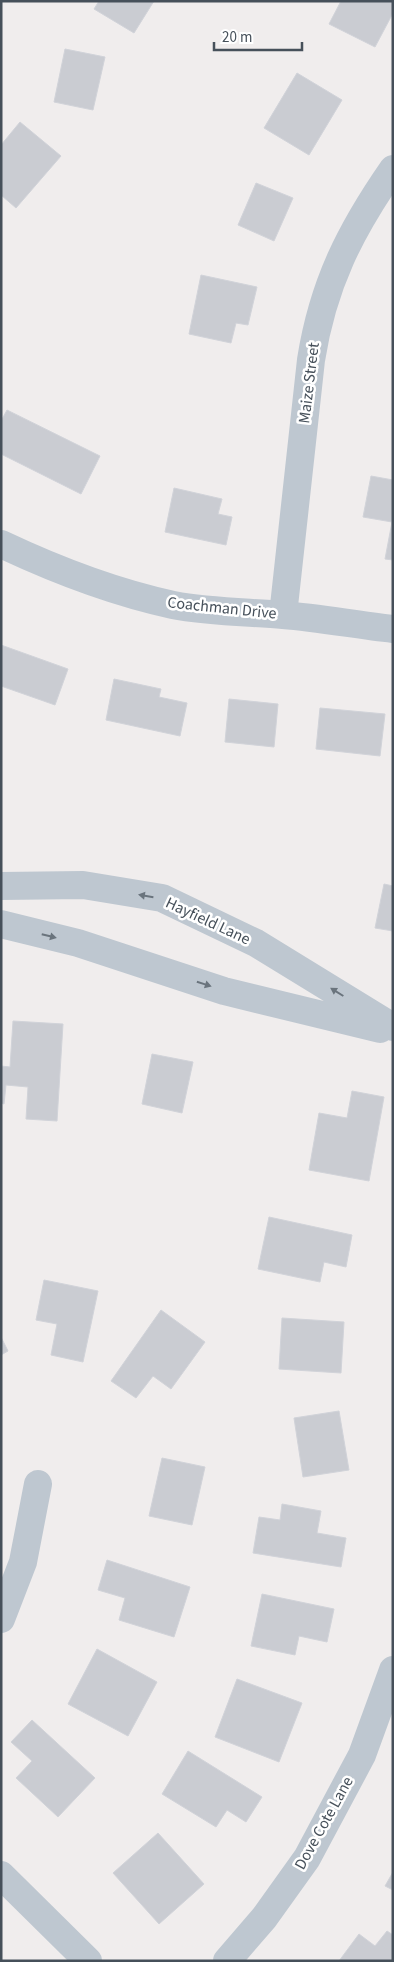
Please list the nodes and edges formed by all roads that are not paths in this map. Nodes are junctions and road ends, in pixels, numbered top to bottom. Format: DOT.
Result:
graph roads {
  1 [pos="393,169"];
  2 [pos="1,544"];
  3 [pos="283,615"];
  4 [pos="393,629"];
  5 [pos="1,886"];
  6 [pos="1,924"];
  7 [pos="393,1027"];
  8 [pos="393,1032"];
  9 [pos="38,1484"];
  10 [pos="1,1618"];
  11 [pos="393,1670"];
  12 [pos="1,1875"];
  13 [pos="88,1961"];
  14 [pos="228,1961"];
  1 -- 3 [label="street, Maize Street"];
  2 -- 3 [label="street, Coachman Drive"];
  3 -- 4 [label="street, Coachman Drive"];
  7 -- 5 [label="street, Hayfield Lane, one-way"];
  6 -- 8 [label="street, one-way"];
  9 -- 10 [label="street"];
  11 -- 14 [label="street, Dove Cote Lane"];
  12 -- 13 [label="street"];
}
